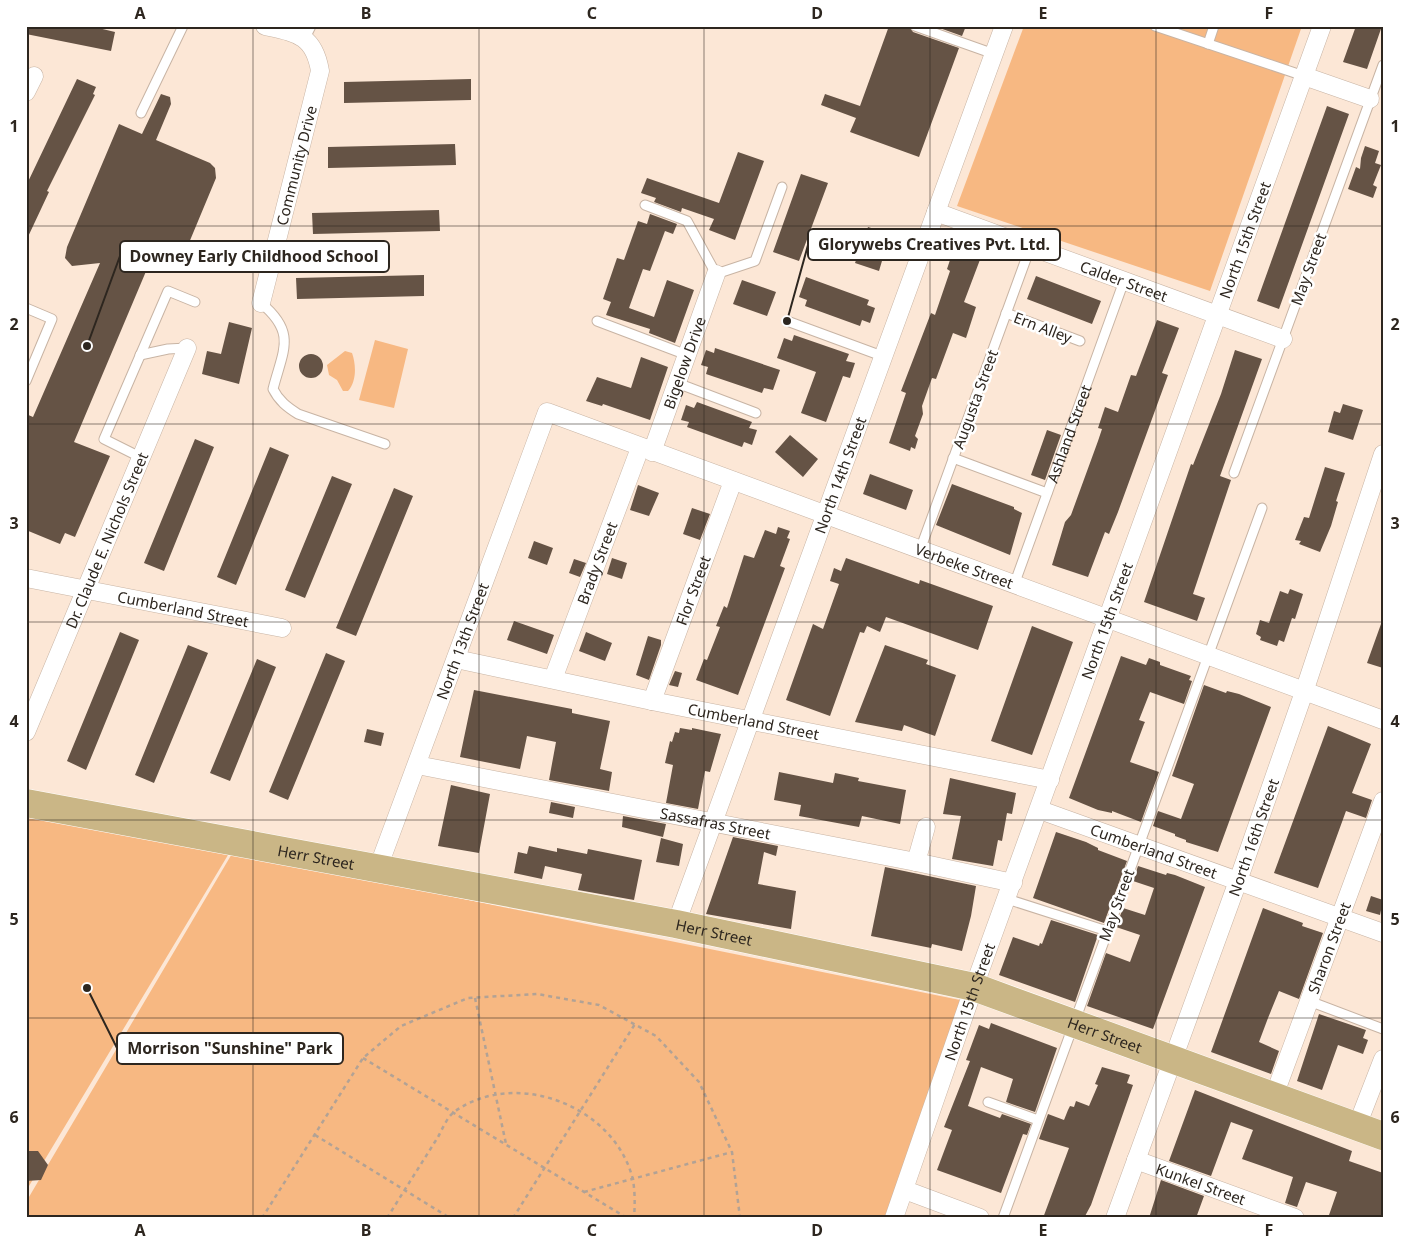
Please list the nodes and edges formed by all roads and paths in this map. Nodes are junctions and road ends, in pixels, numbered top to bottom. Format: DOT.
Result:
graph roads {
  1 [pos="183,26"];
  2 [pos="265,26"];
  3 [pos="915,26"];
  4 [pos="1004,26"];
  5 [pos="1155,26"];
  6 [pos="1214,26"];
  7 [pos="1322,26"];
  8 [pos="308,32"];
  9 [pos="1208,44"];
  10 [pos="994,54"];
  11 [pos="1383,65"];
  12 [pos="34,76"];
  13 [pos="1304,76"];
  14 [pos="26,92"];
  15 [pos="1370,99"];
  16 [pos="141,113"];
  17 [pos="782,187"];
  18 [pos="645,205"];
  19 [pos="936,212"];
  20 [pos="1030,248"];
  21 [pos="716,274"];
  22 [pos="1124,281"];
  23 [pos="195,302"];
  24 [pos="261,303"];
  25 [pos="26,308"];
  26 [pos="1006,313"];
  27 [pos="1218,316"];
  28 [pos="597,321"];
  29 [pos="788,321"];
  30 [pos="1283,339"];
  31 [pos="1080,340"];
  32 [pos="186,348"];
  33 [pos="140,355"];
  34 [pos="687,355"];
  35 [pos="882,356"];
  36 [pos="26,381"];
  37 [pos="676,383"];
  38 [pos="547,412"];
  39 [pos="756,412"];
  40 [pos="385,444"];
  41 [pos="646,450"];
  42 [pos="1383,454"];
  43 [pos="140,457"];
  44 [pos="953,458"];
  45 [pos="1234,473"];
  46 [pos="733,481"];
  47 [pos="1047,493"];
  48 [pos="1262,508"];
  49 [pos="825,515"];
  50 [pos="920,550"];
  51 [pos="26,578"];
  52 [pos="1014,585"];
  53 [pos="86,589"];
  54 [pos="1108,620"];
  55 [pos="282,628"];
  56 [pos="1208,657"];
  57 [pos="456,659"];
  58 [pos="553,679"];
  59 [pos="1304,692"];
  60 [pos="652,701"];
  61 [pos="751,720"];
  62 [pos="1383,720"];
  63 [pos="26,732"];
  64 [pos="417,765"];
  65 [pos="1050,780"];
  66 [pos="1383,801"];
  67 [pos="26,803"];
  68 [pos="1040,810"];
  69 [pos="714,822"];
  70 [pos="926,827"];
  71 [pos="1138,845"];
  72 [pos="916,862"];
  73 [pos="378,868"];
  74 [pos="1238,882"];
  75 [pos="1010,891"];
  76 [pos="1340,918"];
  77 [pos="676,924"];
  78 [pos="1107,931"];
  79 [pos="1383,933"];
  80 [pos="974,987"];
  81 [pos="475,998"];
  82 [pos="1309,1001"];
  83 [pos="1074,1023"];
  84 [pos="635,1024"];
  85 [pos="1383,1029"];
  86 [pos="363,1058"];
  87 [pos="1172,1059"];
  88 [pos="1383,1059"];
  89 [pos="495,1095"];
  90 [pos="1274,1096"];
  91 [pos="988,1102"];
  92 [pos="581,1110"];
  93 [pos="453,1112"];
  94 [pos="1038,1120"];
  95 [pos="1357,1126"];
  96 [pos="315,1135"];
  97 [pos="1383,1136"];
  98 [pos="506,1144"];
  99 [pos="732,1152"];
  100 [pos="1136,1160"];
  101 [pos="545,1168"];
  102 [pos="632,1179"];
  103 [pos="405,1190"];
  104 [pos="904,1190"];
  105 [pos="584,1192"];
  106 [pos="262,1218"];
  107 [pos="387,1218"];
  108 [pos="450,1218"];
  109 [pos="513,1218"];
  110 [pos="627,1218"];
  111 [pos="634,1218"];
  112 [pos="740,1218"];
  113 [pos="894,1218"];
  114 [pos="980,1218"];
  115 [pos="1002,1218"];
  116 [pos="1115,1218"];
  117 [pos="1294,1218"];
  1 -- 16 [label="lane"];
  2 -- 8 [label="street"];
  3 -- 10 [label="lane"];
  4 -- 10 [label="street, North 14th Street"];
  5 -- 9 [label="lane"];
  6 -- 9 [label="lane"];
  7 -- 13 [label="street, North 15th Street"];
  8 -- 24 [label="street, Community Drive"];
  9 -- 13 [label="lane"];
  10 -- 19 [label="street, North 14th Street"];
  11 -- 15 [label="lane, May Street"];
  12 -- 14 [label="street"];
  13 -- 15 [label="street"];
  13 -- 27 [label="street, North 15th Street"];
  15 -- 30 [label="lane, May Street"];
  17 -- 21 [label="lane"];
  18 -- 21 [label="lane"];
  19 -- 20 [label="street, Calder Street"];
  19 -- 35 [label="street, North 14th Street"];
  20 -- 22 [label="street, Calder Street"];
  20 -- 26 [label="lane, Augusta Street"];
  21 -- 34 [label="street, Bigelow Drive"];
  22 -- 27 [label="street, Calder Street"];
  22 -- 47 [label="lane, Ashland Street"];
  23 -- 33 [label="lane"];
  24 -- 40 [label="lane"];
  25 -- 36 [label="lane"];
  26 -- 31 [label="lane, Ern Alley"];
  26 -- 44 [label="lane, Augusta Street"];
  27 -- 30 [label="street, Calder Street"];
  27 -- 54 [label="street, North 15th Street"];
  28 -- 34 [label="lane"];
  29 -- 35 [label="lane"];
  30 -- 45 [label="lane, May Street"];
  32 -- 33 [label="lane"];
  32 -- 43 [label="street, Dr. Claude E. Nichols Street"];
  33 -- 43 [label="lane"];
  34 -- 37 [label="street, Bigelow Drive"];
  35 -- 49 [label="street, North 14th Street"];
  37 -- 39 [label="lane"];
  37 -- 41 [label="street, Bigelow Drive"];
  38 -- 41 [label="street, Verbeke Street"];
  38 -- 57 [label="street, North 13th Street"];
  41 -- 46 [label="street, Verbeke Street"];
  41 -- 58 [label="street, Brady Street"];
  42 -- 59 [label="street, North 16th Street"];
  43 -- 53 [label="street, Dr. Claude E. Nichols Street"];
  44 -- 47 [label="lane"];
  44 -- 50 [label="lane, Augusta Street"];
  46 -- 49 [label="street, Verbeke Street"];
  46 -- 60 [label="street, Flor Street"];
  47 -- 52 [label="lane, Ashland Street"];
  48 -- 56 [label="lane, May Street"];
  49 -- 50 [label="street, Verbeke Street"];
  49 -- 61 [label="street, North 14th Street"];
  50 -- 52 [label="street, Verbeke Street"];
  51 -- 53 [label="street, Cumberland Street"];
  52 -- 54 [label="street, Verbeke Street"];
  53 -- 55 [label="street, Cumberland Street"];
  53 -- 63 [label="street, Dr. Claude E. Nichols Street"];
  54 -- 56 [label="street, Verbeke Street"];
  54 -- 65 [label="street, North 15th Street"];
  56 -- 59 [label="street, Verbeke Street"];
  56 -- 71 [label="lane, May Street"];
  57 -- 58 [label="street, Cumberland Street"];
  57 -- 64 [label="street, North 13th Street"];
  58 -- 60 [label="street, Cumberland Street"];
  59 -- 62 [label="street, Verbeke Street"];
  59 -- 74 [label="street, North 16th Street"];
  60 -- 61 [label="street, Cumberland Street"];
  61 -- 65 [label="street, Cumberland Street"];
  61 -- 69 [label="street, North 14th Street"];
  64 -- 69 [label="street, Sassafras Street"];
  64 -- 73 [label="street, North 13th Street"];
  65 -- 68 [label="street, North 15th Street"];
  66 -- 76 [label="street, Sharon Street"];
  67 -- 73 [label="main road, Herr Street"];
  68 -- 71 [label="street, Cumberland Street"];
  68 -- 75 [label="street, North 15th Street"];
  69 -- 72 [label="street, Sassafras Street"];
  69 -- 77 [label="street, North 14th Street"];
  70 -- 72 [label="street"];
  71 -- 74 [label="street, Cumberland Street"];
  71 -- 78 [label="lane, May Street"];
  72 -- 75 [label="street, Sassafras Street"];
  73 -- 77 [label="main road, Herr Street"];
  74 -- 76 [label="street, Cumberland Street"];
  74 -- 87 [label="street, North 16th Street"];
  75 -- 78 [label="lane"];
  75 -- 80 [label="street, North 15th Street"];
  76 -- 79 [label="street, Cumberland Street"];
  76 -- 82 [label="street, Sharon Street"];
  77 -- 80 [label="main road, Herr Street"];
  78 -- 83 [label="lane, May Street"];
  80 -- 83 [label="main road, Herr Street"];
  80 -- 104 [label="street, North 15th Street"];
  81 -- 84 [label="path"];
  81 -- 86 [label="path"];
  81 -- 89 [label="path"];
  82 -- 85 [label="lane"];
  82 -- 90 [label="street, Sharon Street"];
  83 -- 87 [label="main road, Herr Street"];
  83 -- 94 [label="lane, May Street"];
  84 -- 92 [label="path"];
  84 -- 99 [label="path"];
  86 -- 93 [label="path"];
  86 -- 96 [label="path"];
  87 -- 90 [label="main road, Herr Street"];
  87 -- 100 [label="street, North 16th Street"];
  88 -- 95 [label="street"];
  89 -- 92 [label="path"];
  89 -- 93 [label="path"];
  89 -- 98 [label="path"];
  90 -- 95 [label="main road, Herr Street"];
  91 -- 94 [label="lane"];
  92 -- 101 [label="path"];
  92 -- 102 [label="path"];
  93 -- 98 [label="path"];
  93 -- 103 [label="path"];
  94 -- 115 [label="lane, May Street"];
  95 -- 97 [label="main road, Herr Street"];
  96 -- 103 [label="path"];
  96 -- 106 [label="path"];
  98 -- 101 [label="path"];
  99 -- 102 [label="path"];
  99 -- 112 [label="path"];
  100 -- 116 [label="street, North 16th Street"];
  100 -- 117 [label="street, Kunkel Street"];
  101 -- 105 [label="path"];
  101 -- 109 [label="path"];
  102 -- 105 [label="path"];
  102 -- 111 [label="path"];
  103 -- 107 [label="path"];
  103 -- 108 [label="path"];
  104 -- 113 [label="street, North 15th Street"];
  104 -- 114 [label="street"];
  105 -- 110 [label="path"];
}
